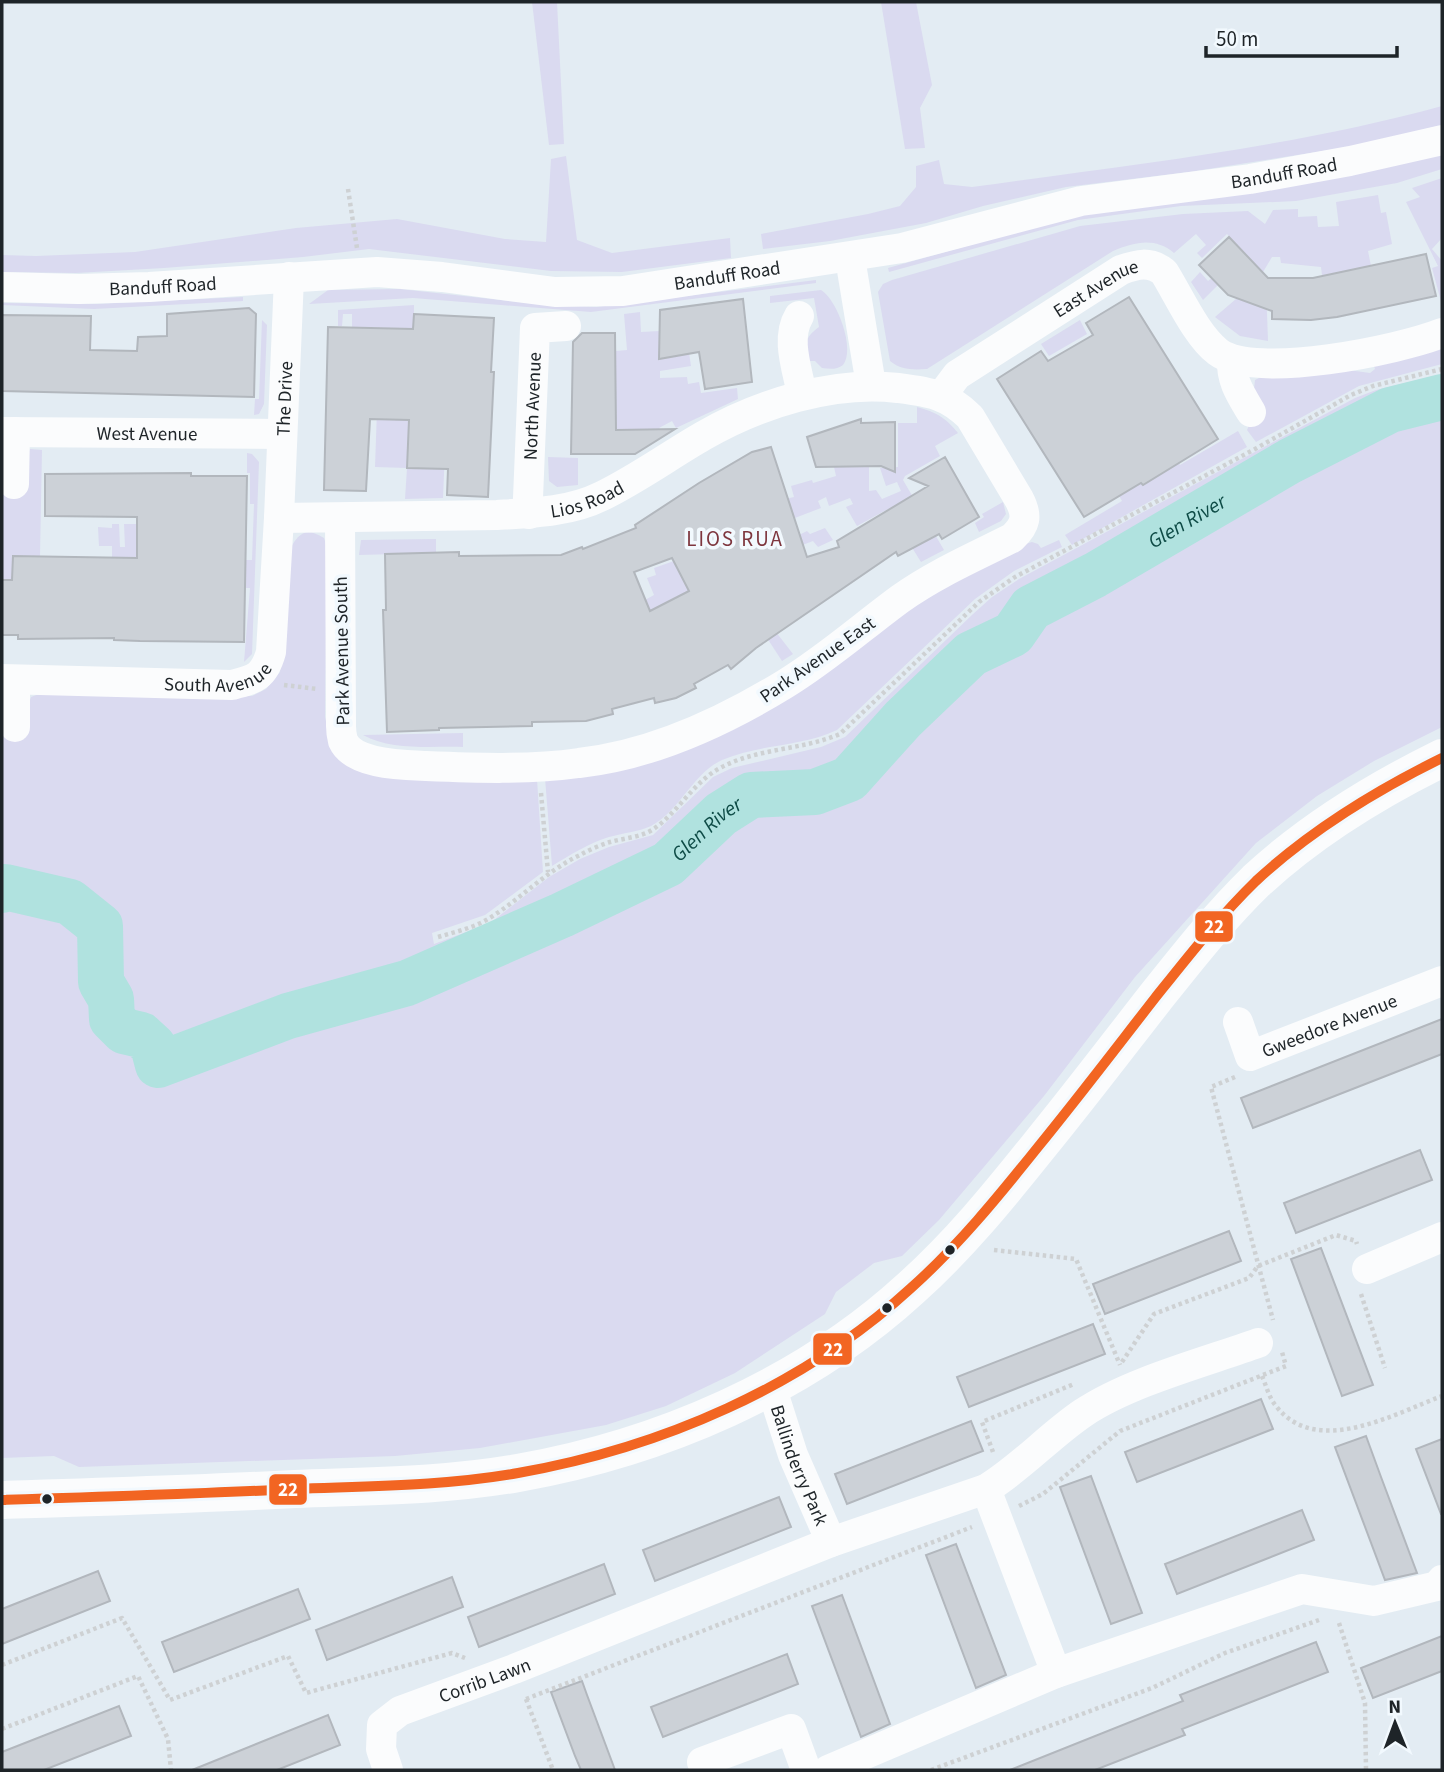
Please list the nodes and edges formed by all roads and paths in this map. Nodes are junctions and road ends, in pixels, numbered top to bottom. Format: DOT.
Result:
graph roads {
  1 [pos="1442,140"];
  2 [pos="348,189"];
  3 [pos="850,258"];
  4 [pos="358,273"];
  5 [pos="289,277"];
  6 [pos="2,287"];
  7 [pos="799,316"];
  8 [pos="566,327"];
  9 [pos="1442,333"];
  10 [pos="1232,360"];
  11 [pos="1442,369"];
  12 [pos="871,386"];
  13 [pos="802,395"];
  14 [pos="942,395"];
  15 [pos="1251,412"];
  16 [pos="8,432"];
  17 [pos="281,435"];
  18 [pos="14,484"];
  19 [pos="529,514"];
  20 [pos="279,518"];
  21 [pos="340,518"];
  22 [pos="261,674"];
  23 [pos="9,679"];
  24 [pos="341,689"];
  25 [pos="15,727"];
  26 [pos="1442,758"];
  27 [pos="463,768"];
  28 [pos="541,792"];
  29 [pos="548,872"];
  30 [pos="438,937"];
  31 [pos="1442,981"];
  32 [pos="1238,1022"];
  33 [pos="1442,1237"];
  34 [pos="955,1246"];
  35 [pos="1367,1269"];
  36 [pos="1258,1343"];
  37 [pos="1385,1368"];
  38 [pos="1118,1375"];
  39 [pos="1262,1376"];
  40 [pos="1083,1381"];
  41 [pos="771,1386"];
  42 [pos="1442,1396"];
  43 [pos="994,1484"];
  44 [pos="2,1500"];
  45 [pos="831,1542"];
  46 [pos="1442,1580"];
  47 [pos="469,1659"];
  48 [pos="2,1665"];
  49 [pos="514,1669"];
  50 [pos="1056,1673"];
  51 [pos="2,1729"];
  52 [pos="702,1762"];
  53 [pos="171,1770"];
  54 [pos="388,1770"];
  55 [pos="553,1770"];
  56 [pos="806,1770"];
  57 [pos="828,1770"];
  58 [pos="932,1770"];
  59 [pos="1366,1770"];
  1 -- 3 [label="street, Banduff Road"];
  2 -- 4 [label="path"];
  3 -- 4 [label="street, Banduff Road"];
  3 -- 12 [label="street"];
  4 -- 5 [label="street, Banduff Road"];
  5 -- 6 [label="street, Banduff Road"];
  5 -- 17 [label="street, The Drive"];
  7 -- 13 [label="street"];
  8 -- 19 [label="street, North Avenue"];
  9 -- 10 [label="street"];
  10 -- 14 [label="street, East Avenue"];
  10 -- 15 [label="street"];
  11 -- 29 [label="path"];
  12 -- 13 [label="street, Lios Road"];
  12 -- 14 [label="street, Lios Road"];
  13 -- 19 [label="street, Lios Road"];
  14 -- 27 [label="street, Park Avenue East"];
  16 -- 17 [label="street, West Avenue"];
  16 -- 18 [label="street, West Avenue"];
  17 -- 20 [label="street, The Drive"];
  19 -- 21 [label="street, Lios Road"];
  20 -- 21 [label="street, Lios Road"];
  20 -- 22 [label="street, South Avenue"];
  21 -- 24 [label="street, Park Avenue South"];
  22 -- 23 [label="street, South Avenue"];
  22 -- 24 [label="path"];
  23 -- 25 [label="street, South Avenue"];
  24 -- 27 [label="street, Park Avenue South"];
  26 -- 34 [label="main road"];
  28 -- 29 [label="path"];
  29 -- 30 [label="path"];
  31 -- 32 [label="street, Gweedore Avenue"];
  33 -- 35 [label="street"];
  34 -- 38 [label="path"];
  34 -- 41 [label="main road"];
  35 -- 37 [label="path"];
  35 -- 38 [label="path"];
  36 -- 38 [label="street"];
  38 -- 43 [label="street"];
  39 -- 42 [label="path"];
  40 -- 43 [label="path"];
  41 -- 44 [label="main road"];
  41 -- 45 [label="street, Ballinderry Park"];
  43 -- 45 [label="street, Corrib Lawn"];
  43 -- 50 [label="street"];
  45 -- 49 [label="street, Corrib Lawn"];
  46 -- 50 [label="street"];
  47 -- 48 [label="path"];
  49 -- 54 [label="street, Corrib Lawn"];
  49 -- 55 [label="path"];
  50 -- 57 [label="street"];
  51 -- 53 [label="path"];
  52 -- 56 [label="street"];
  58 -- 59 [label="path"];
}
